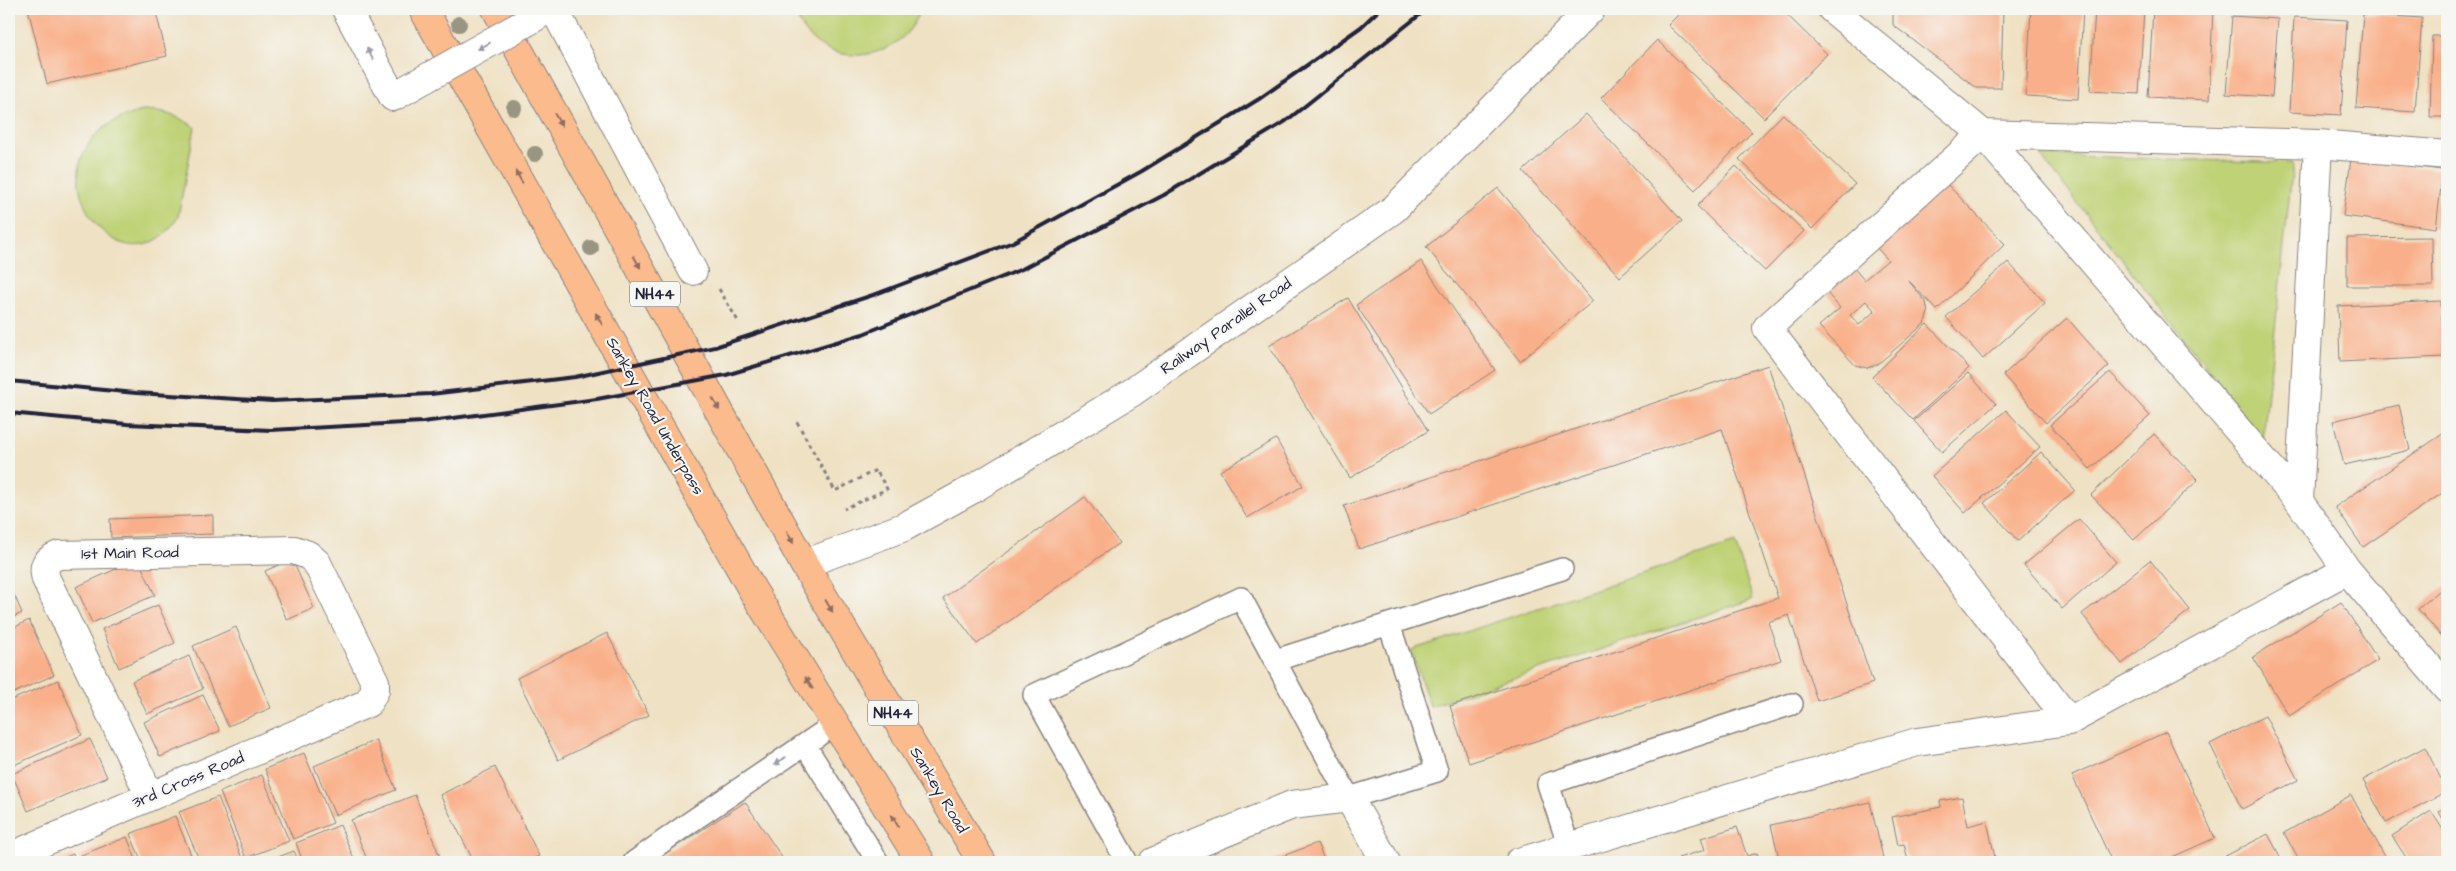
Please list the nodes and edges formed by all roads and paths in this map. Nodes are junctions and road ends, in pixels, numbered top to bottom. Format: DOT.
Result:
graph roads {
  1 [pos="346,9"];
  2 [pos="496,9"];
  3 [pos="554,9"];
  4 [pos="1591,9"];
  5 [pos="1832,9"];
  6 [pos="427,15"];
  7 [pos="538,15"];
  8 [pos="1983,134"];
  9 [pos="2318,144"];
  10 [pos="2447,155"];
  11 [pos="693,271"];
  12 [pos="797,422"];
  13 [pos="2299,500"];
  14 [pos="844,509"];
  15 [pos="804,564"];
  16 [pos="1562,569"];
  17 [pos="2347,570"];
  18 [pos="1389,624"];
  19 [pos="1276,660"];
  20 [pos="2447,688"];
  21 [pos="368,703"];
  22 [pos="1792,704"];
  23 [pos="2069,721"];
  24 [pos="835,724"];
  25 [pos="805,745"];
  26 [pos="150,796"];
  27 [pos="1349,798"];
  28 [pos="1569,847"];
  29 [pos="9,857"];
  30 [pos="634,862"];
  31 [pos="878,862"];
  32 [pos="921,862"];
  33 [pos="982,862"];
  34 [pos="1127,862"];
  35 [pos="1153,862"];
  36 [pos="1386,862"];
  37 [pos="1519,862"];
  7 -- 1 [label="street, one-way, bridge"];
  2 -- 15 [label="main road, NH44, one-way"];
  3 -- 11 [label="street"];
  4 -- 15 [label="street, Railway Parallel Road"];
  5 -- 8 [label="street"];
  24 -- 6 [label="main road, Sankey Road Underpass, one-way"];
  8 -- 9 [label="street"];
  8 -- 13 [label="street"];
  8 -- 23 [label="street"];
  9 -- 10 [label="street"];
  9 -- 13 [label="street"];
  12 -- 14 [label="path"];
  13 -- 17 [label="street"];
  15 -- 33 [label="main road, Sankey Road / NH44, one-way"];
  16 -- 18 [label="lane"];
  17 -- 20 [label="street"];
  17 -- 23 [label="street"];
  18 -- 19 [label="lane"];
  18 -- 27 [label="lane"];
  19 -- 27 [label="lane"];
  19 -- 34 [label="lane"];
  21 -- 26 [label="street, 3rd Cross Road"];
  21 -- 26 [label="street, 1st Main Road"];
  22 -- 28 [label="lane"];
  23 -- 28 [label="street"];
  24 -- 25 [label="lane"];
  32 -- 24 [label="main road, one-way"];
  25 -- 30 [label="lane, one-way"];
  25 -- 31 [label="lane"];
  26 -- 29 [label="street, 3rd Cross Road"];
  27 -- 35 [label="street"];
  27 -- 36 [label="street"];
  28 -- 37 [label="street"];
}
